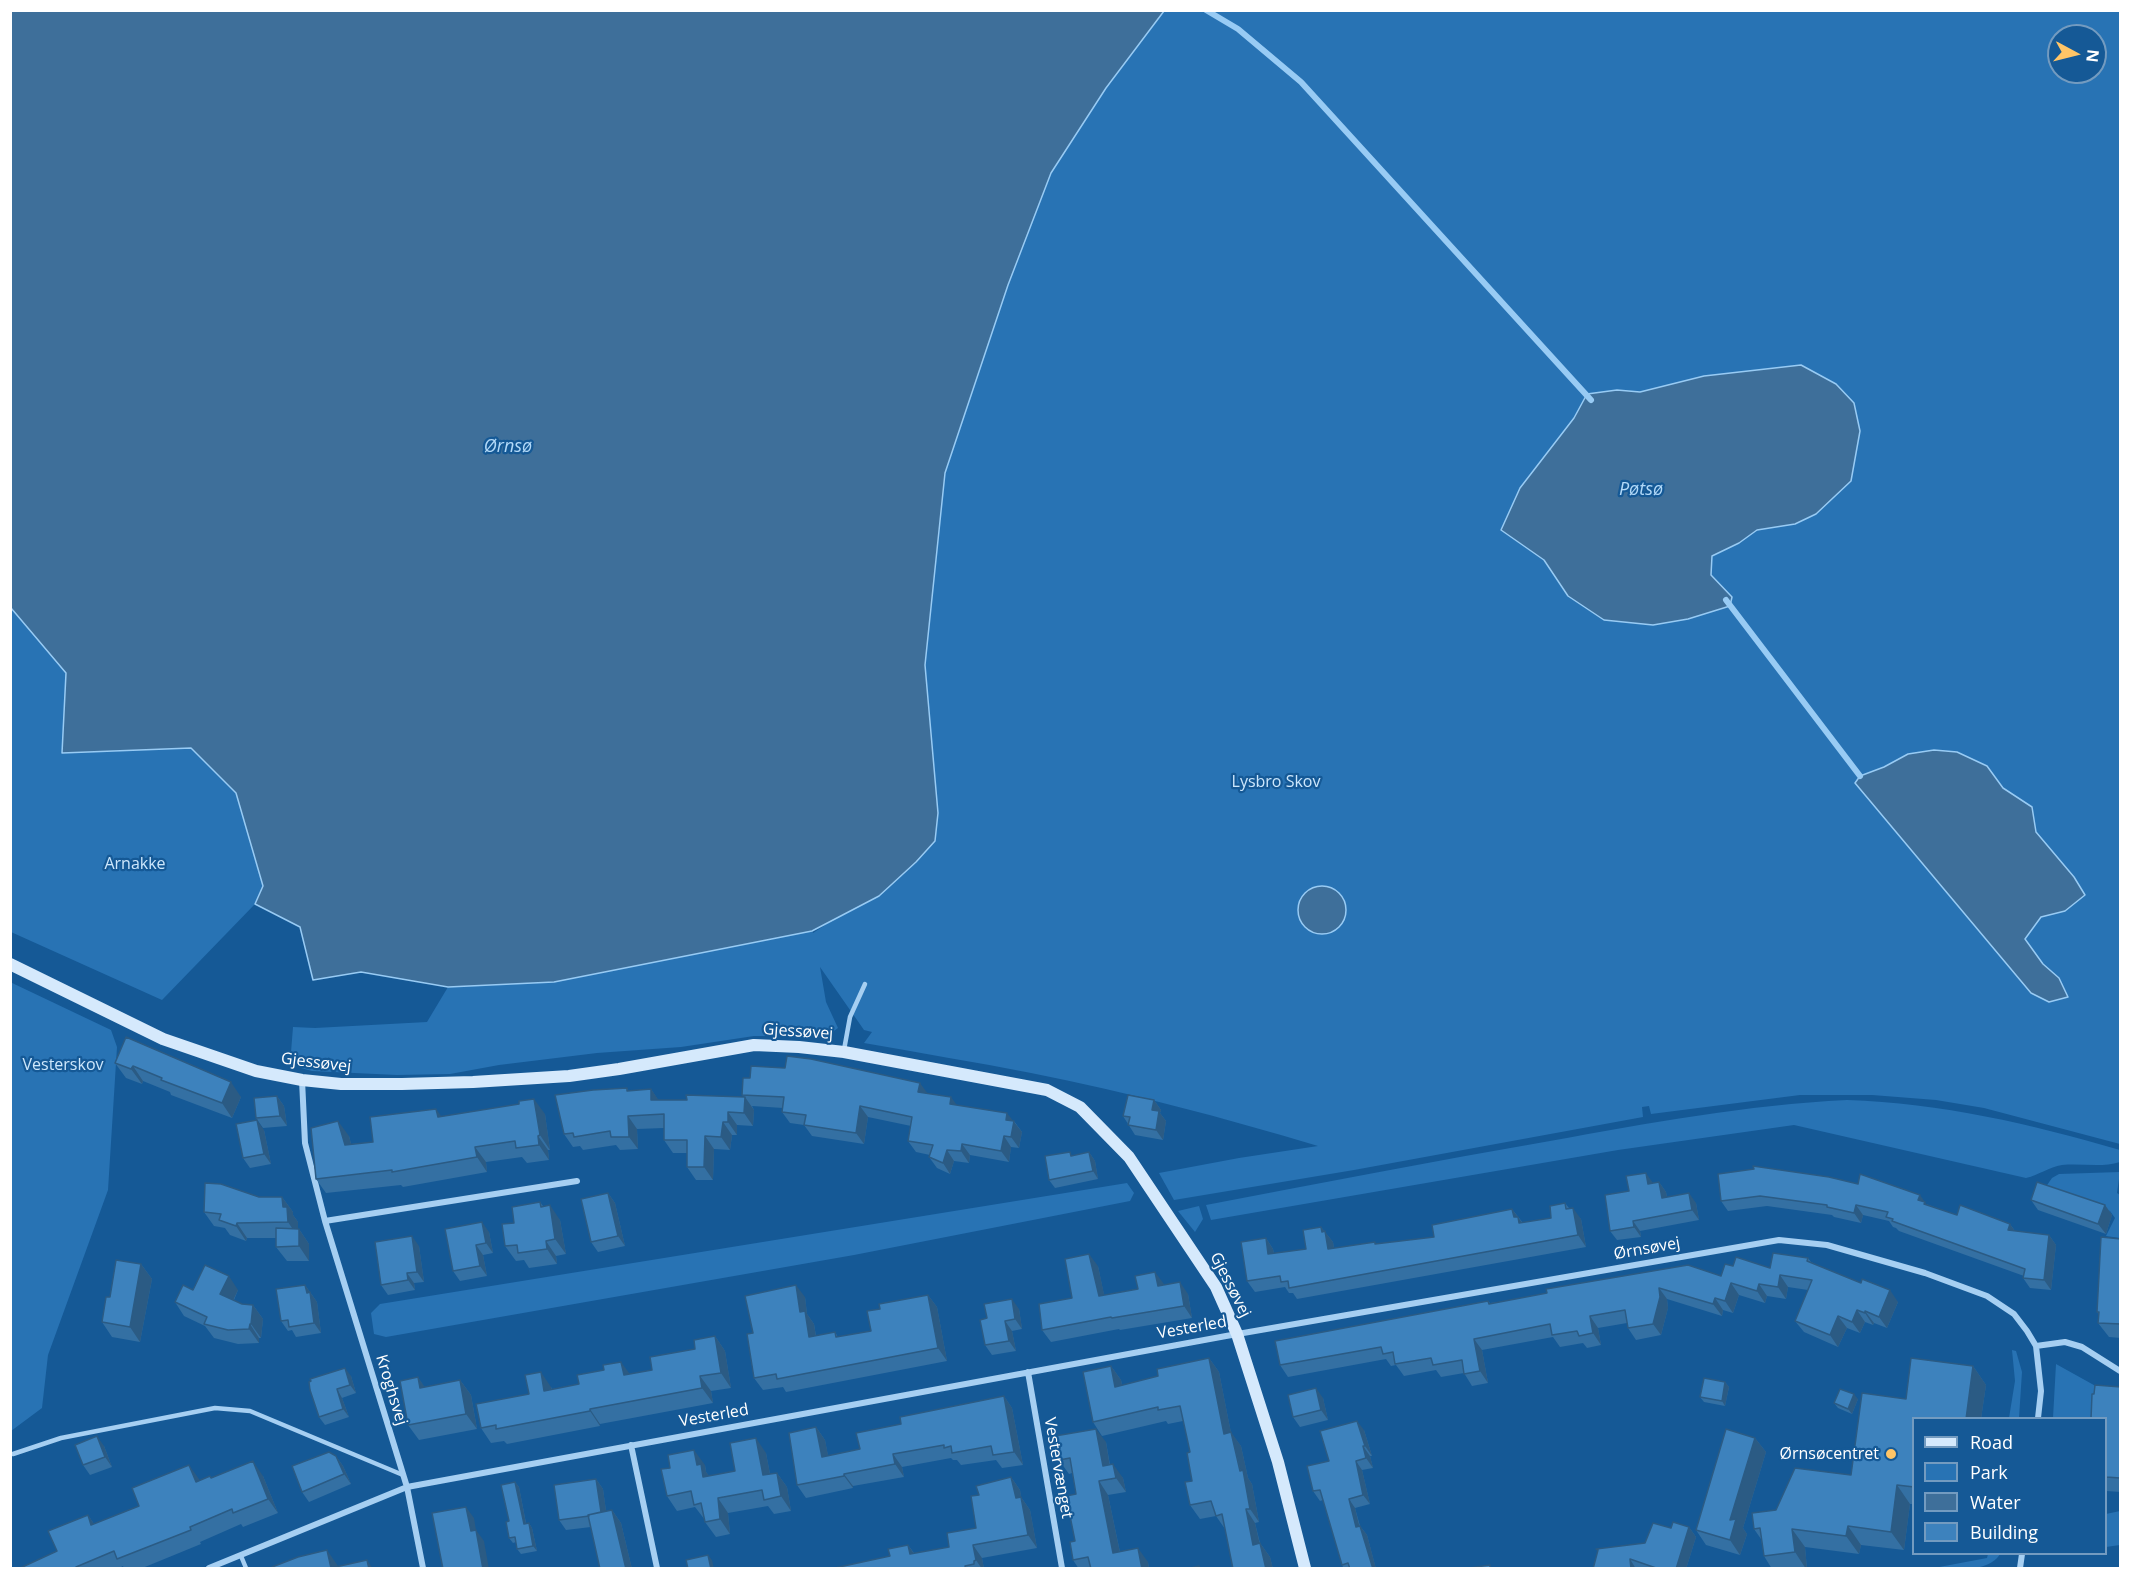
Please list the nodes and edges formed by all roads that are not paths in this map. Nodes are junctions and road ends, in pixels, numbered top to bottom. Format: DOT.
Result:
graph roads {
  1 [pos="10,964"];
  2 [pos="865,984"];
  3 [pos="844,1052"];
  4 [pos="302,1080"];
  5 [pos="577,1181"];
  6 [pos="325,1221"];
  7 [pos="1237,1334"];
  8 [pos="2036,1346"];
  9 [pos="2121,1371"];
  10 [pos="1028,1372"];
  11 [pos="2038,1417"];
  12 [pos="631,1445"];
  13 [pos="13,1454"];
  14 [pos="403,1475"];
  15 [pos="407,1487"];
  16 [pos="241,1556"];
  17 [pos="209,1569"];
  18 [pos="246,1569"];
  19 [pos="423,1569"];
  20 [pos="657,1569"];
  21 [pos="1062,1569"];
  22 [pos="1305,1569"];
  1 -- 4 [label="street, Gjessøvej"];
  2 -- 3 [label="lane"];
  3 -- 4 [label="street, Gjessøvej"];
  3 -- 7 [label="street, Gjessøvej"];
  4 -- 6 [label="street, Kroghsvej"];
  5 -- 6 [label="street"];
  6 -- 14 [label="street, Kroghsvej"];
  7 -- 8 [label="street, Ørnsøvej"];
  7 -- 10 [label="street, Vesterled"];
  7 -- 22 [label="street, Gjessøvej"];
  8 -- 9 [label="street"];
  8 -- 11 [label="street, Ørnsøvej"];
  10 -- 12 [label="street, Vesterled"];
  10 -- 21 [label="street, Vestervænget"];
  12 -- 15 [label="street, Vesterled"];
  12 -- 20 [label="street"];
  13 -- 14 [label="lane"];
  14 -- 15 [label="street, Kroghsvej"];
  15 -- 16 [label="street, Vesterled"];
  15 -- 19 [label="street, Kroghsvej"];
  16 -- 17 [label="street, Vesterled"];
  16 -- 18 [label="lane"];
}
